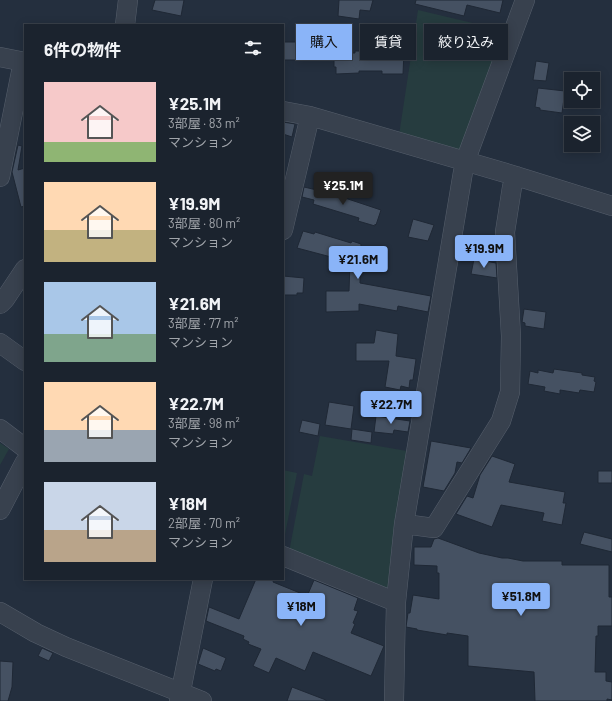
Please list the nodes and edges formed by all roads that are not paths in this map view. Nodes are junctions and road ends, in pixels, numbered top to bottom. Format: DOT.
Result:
graph roads {
  1 [pos="128,0"];
  2 [pos="525,0"];
  3 [pos="125,24"];
  4 [pos="0,57"];
  5 [pos="24,62"];
  6 [pos="284,111"];
  7 [pos="310,116"];
  8 [pos="466,162"];
  9 [pos="516,176"];
  10 [pos="0,177"];
  11 [pos="612,206"];
  12 [pos="284,226"];
  13 [pos="24,271"];
  14 [pos="0,304"];
  15 [pos="0,343"];
  16 [pos="24,360"];
  17 [pos="0,429"];
  18 [pos="24,447"];
  19 [pos="24,464"];
  20 [pos="0,510"];
  21 [pos="404,524"];
  22 [pos="284,556"];
  23 [pos="203,580"];
  24 [pos="396,602"];
  25 [pos="0,612"];
  26 [pos="180,697"];
  27 [pos="202,701"];
  28 [pos="394,701"];
  1 -- 3 [label="street"];
  2 -- 8 [label="street"];
  4 -- 5 [label="street"];
  5 -- 10 [label="street"];
  6 -- 7 [label="street"];
  7 -- 8 [label="street"];
  7 -- 12 [label="street"];
  8 -- 9 [label="street"];
  8 -- 21 [label="street"];
  9 -- 11 [label="street"];
  9 -- 21 [label="street"];
  13 -- 14 [label="street"];
  15 -- 16 [label="street"];
  17 -- 18 [label="street"];
  19 -- 20 [label="street"];
  21 -- 24 [label="street"];
  22 -- 24 [label="street"];
  23 -- 26 [label="street"];
  24 -- 28 [label="street"];
  25 -- 26 [label="street"];
  26 -- 27 [label="street"];
}
